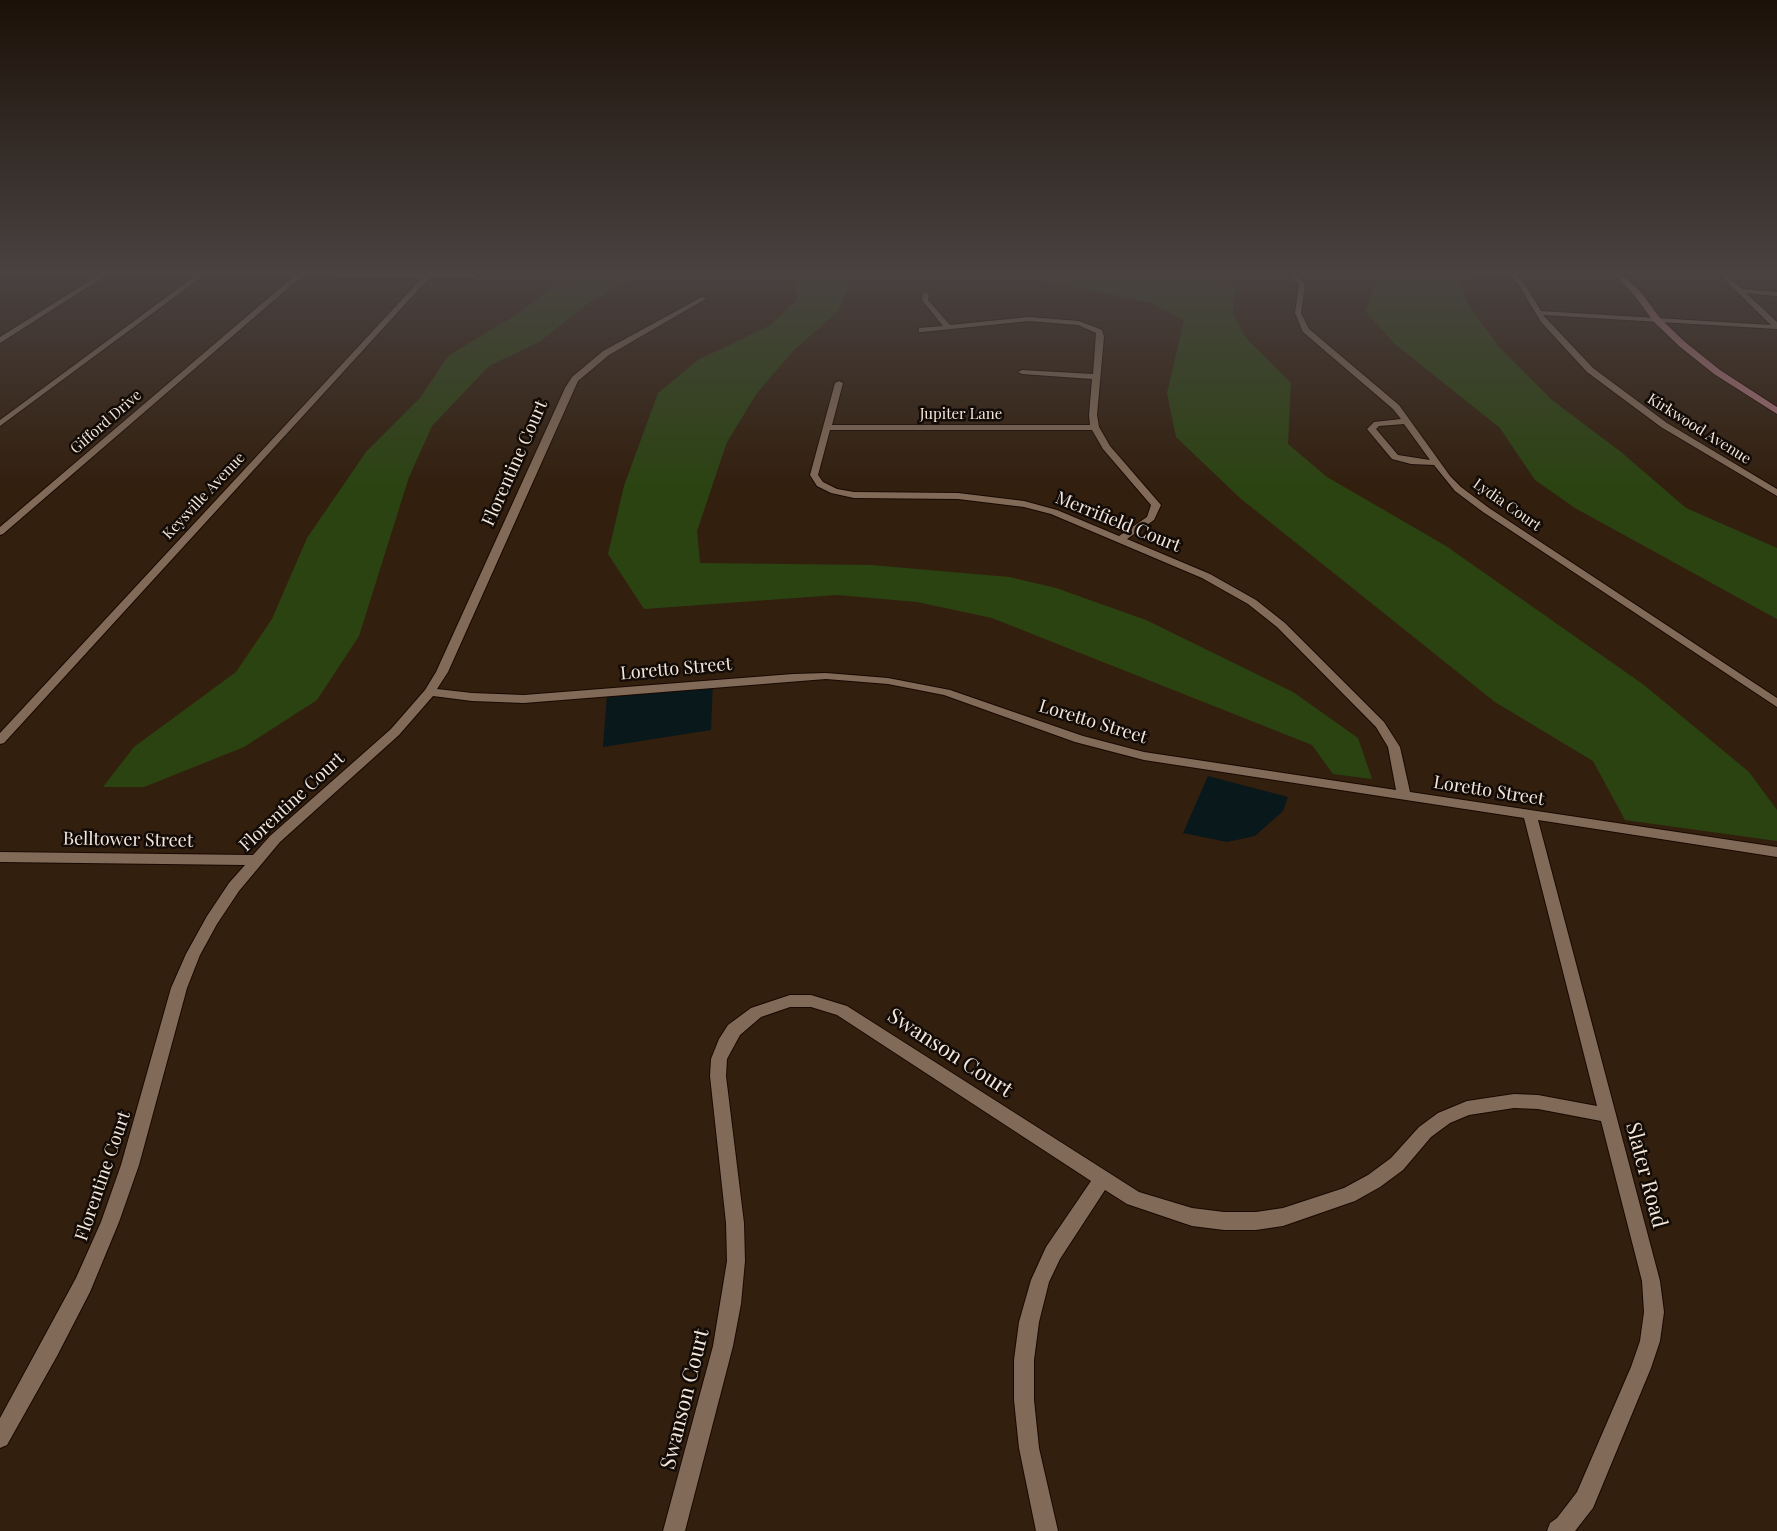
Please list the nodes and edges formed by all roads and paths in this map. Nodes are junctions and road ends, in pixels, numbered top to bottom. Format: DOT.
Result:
graph roads {
  1 [pos="107,344"];
  2 [pos="218,344"];
  3 [pos="364,344"];
  4 [pos="621,344"];
  5 [pos="1099,344"];
  6 [pos="1323,344"];
  7 [pos="1565,344"];
  8 [pos="1683,344"];
  9 [pos="1022,372"];
  10 [pos="1097,377"];
  11 [pos="839,383"];
  12 [pos="1777,411"];
  13 [pos="1407,421"];
  14 [pos="0,424"];
  15 [pos="1095,427"];
  16 [pos="826,428"];
  17 [pos="1436,463"];
  18 [pos="1777,493"];
  19 [pos="0,518"];
  20 [pos="17,518"];
  21 [pos="0,532"];
  22 [pos="1120,540"];
  23 [pos="430,692"];
  24 [pos="1777,703"];
  25 [pos="0,740"];
  26 [pos="1404,796"];
  27 [pos="1530,815"];
  28 [pos="1777,852"];
  29 [pos="0,857"];
  30 [pos="256,860"];
  31 [pos="1607,1115"];
  32 [pos="1103,1178"];
  33 [pos="0,1438"];
  34 [pos="674,1531"];
  35 [pos="1046,1531"];
  36 [pos="1558,1531"];
  1 -- 14 [label="street"];
  2 -- 20 [label="street, Gifford Drive"];
  3 -- 25 [label="street, Keysville Avenue"];
  4 -- 23 [label="street, Florentine Court"];
  5 -- 10 [label="street"];
  6 -- 13 [label="street, Lydia Court"];
  7 -- 18 [label="street, Kirkwood Avenue"];
  8 -- 12 [label="main road"];
  9 -- 10 [label="street"];
  10 -- 15 [label="street"];
  11 -- 16 [label="street, Merrifield Court"];
  13 -- 17 [label="street, Lydia Court"];
  13 -- 17 [label="street"];
  15 -- 16 [label="street, Jupiter Lane"];
  15 -- 22 [label="street"];
  16 -- 22 [label="street, Merrifield Court"];
  17 -- 24 [label="street, Lydia Court"];
  19 -- 20 [label="street"];
  20 -- 21 [label="street, Gifford Drive"];
  22 -- 26 [label="street, Merrifield Court"];
  23 -- 26 [label="street, Loretto Street"];
  23 -- 30 [label="street, Florentine Court"];
  26 -- 27 [label="street, Loretto Street"];
  27 -- 28 [label="street, Loretto Street"];
  27 -- 31 [label="street, Slater Road"];
  29 -- 30 [label="street, Belltower Street"];
  30 -- 33 [label="street, Florentine Court"];
  31 -- 32 [label="street, Swanson Court"];
  31 -- 36 [label="street, Slater Road"];
  32 -- 34 [label="street, Swanson Court"];
  32 -- 35 [label="street"];
}
